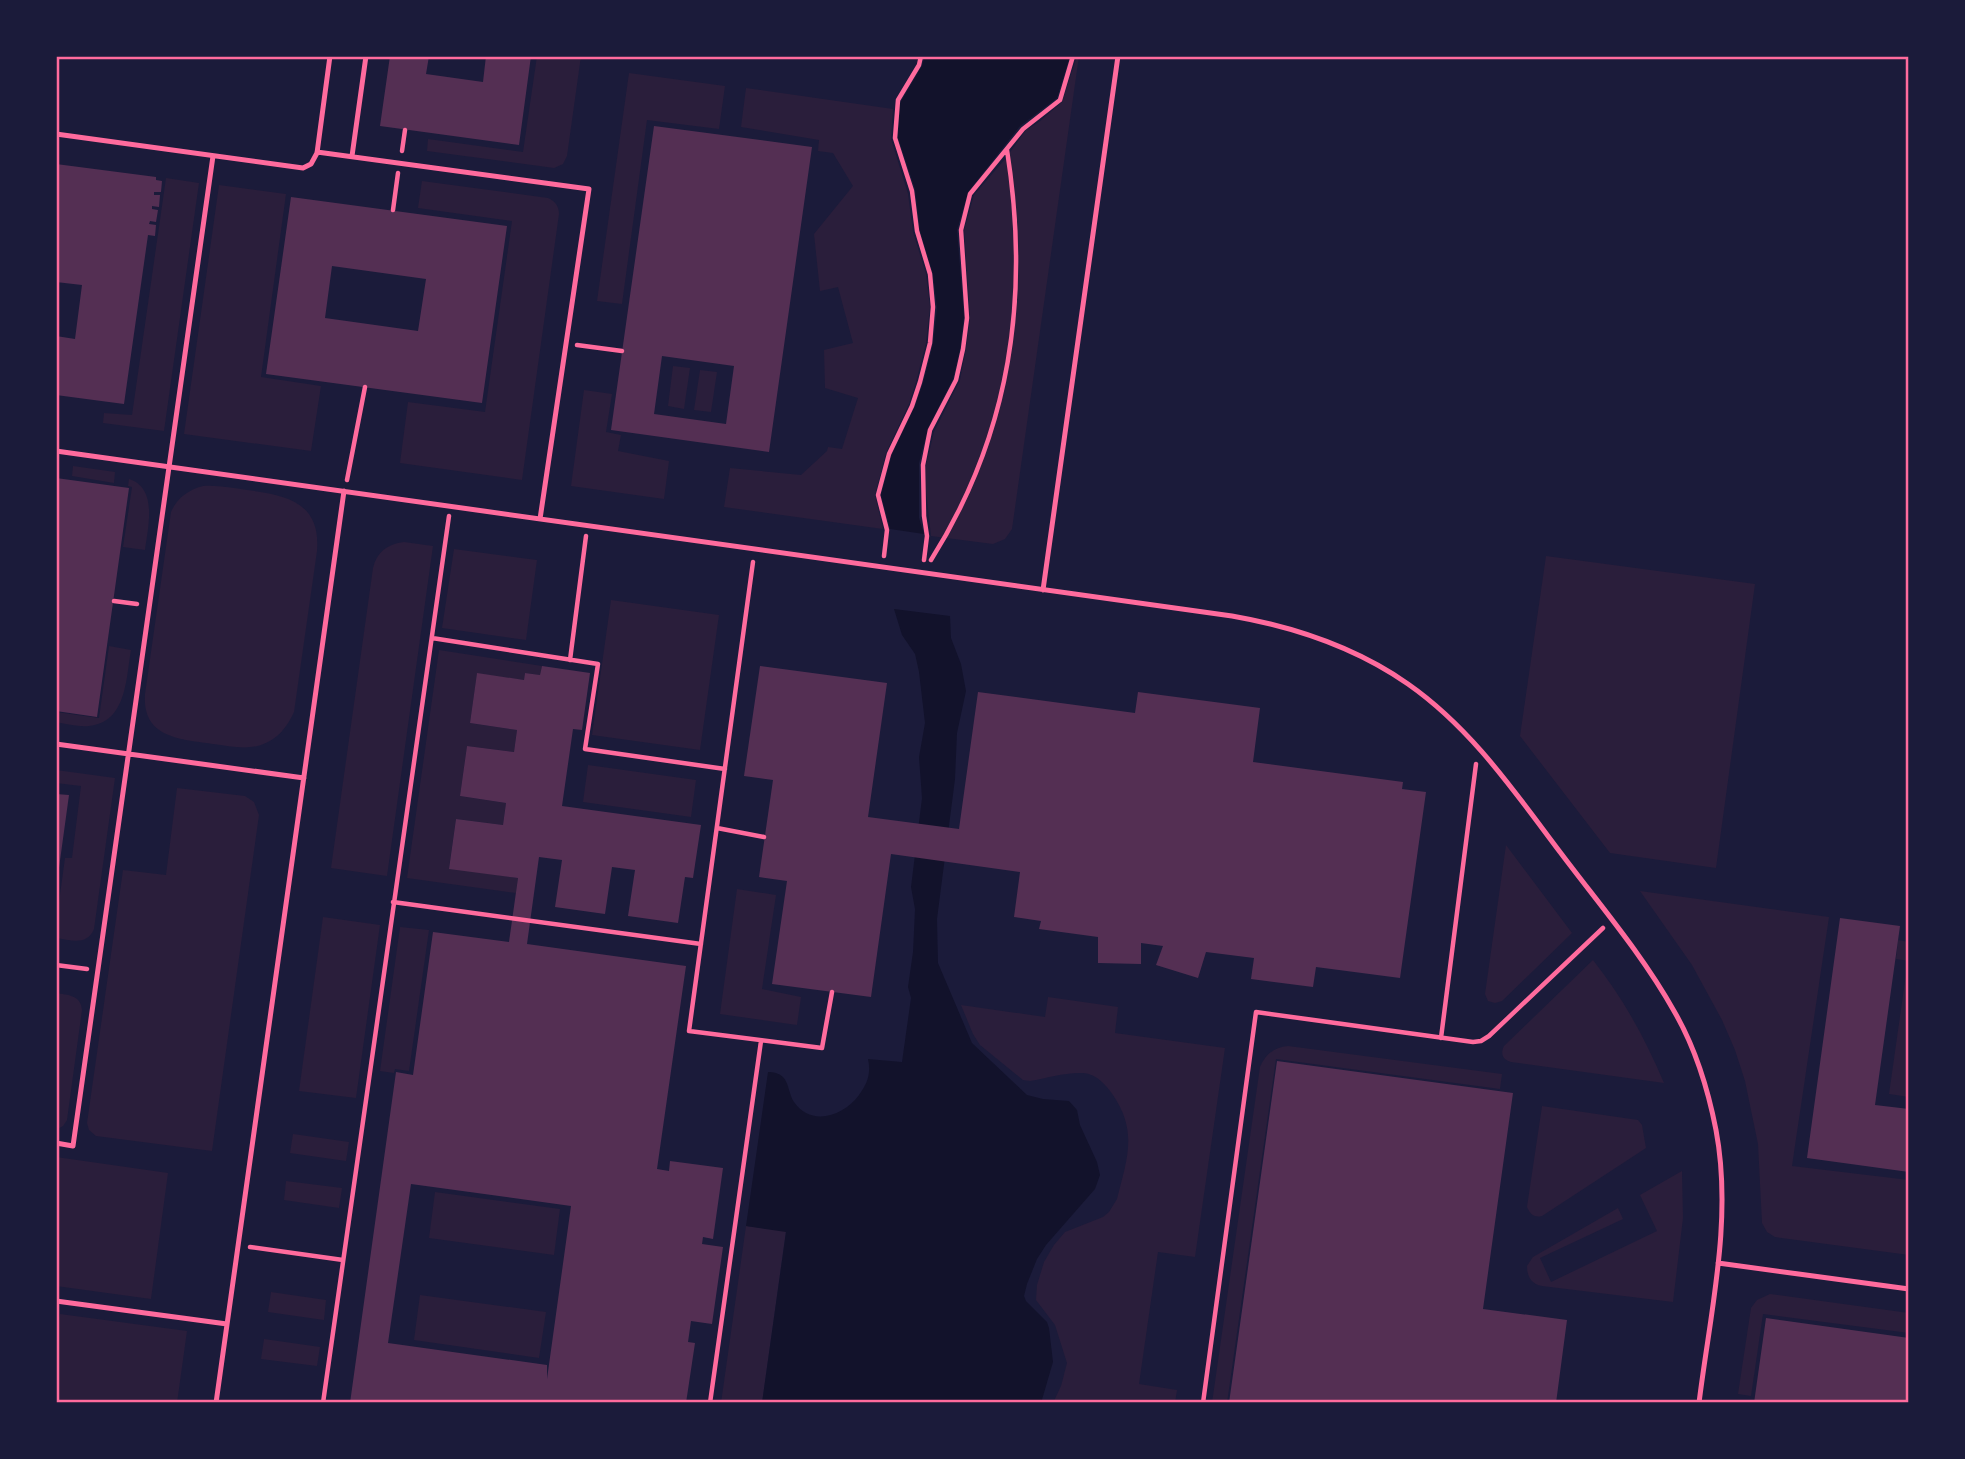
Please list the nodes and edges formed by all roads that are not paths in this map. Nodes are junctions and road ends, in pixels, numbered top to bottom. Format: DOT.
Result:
graph roads {
  1 [pos="330,56"];
  2 [pos="366,56"];
  3 [pos="1118,56"];
  4 [pos="56,134"];
  5 [pos="317,152"];
  6 [pos="213,156"];
  7 [pos="352,156"];
  8 [pos="56,451"];
  9 [pos="168,466"];
  10 [pos="344,491"];
  11 [pos="540,519"];
  12 [pos="1043,590"];
  13 [pos="56,744"];
  14 [pos="129,754"];
  15 [pos="304,778"];
  16 [pos="56,1143"];
  17 [pos="1718,1263"];
  18 [pos="1909,1289"];
  19 [pos="56,1301"];
  20 [pos="227,1324"];
  21 [pos="216,1403"];
  22 [pos="1699,1403"];
  1 -- 5 [label="lane"];
  2 -- 7 [label="lane"];
  3 -- 12 [label="lane"];
  4 -- 6 [label="lane"];
  5 -- 6 [label="lane"];
  5 -- 7 [label="lane"];
  6 -- 9 [label="lane"];
  7 -- 11 [label="lane"];
  8 -- 9 [label="lane"];
  9 -- 10 [label="lane"];
  9 -- 14 [label="lane"];
  10 -- 11 [label="lane"];
  10 -- 15 [label="lane"];
  11 -- 12 [label="lane"];
  12 -- 17 [label="lane"];
  13 -- 14 [label="lane"];
  14 -- 15 [label="lane"];
  14 -- 16 [label="lane"];
  15 -- 20 [label="lane"];
  17 -- 18 [label="lane"];
  17 -- 22 [label="lane"];
  19 -- 20 [label="lane"];
  20 -- 21 [label="lane"];
}
